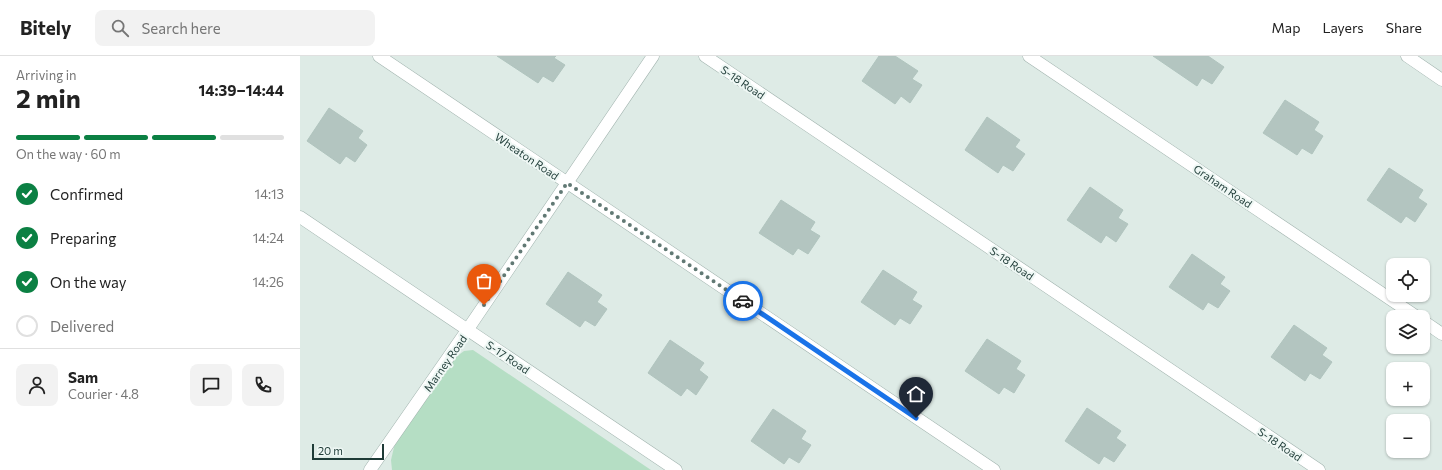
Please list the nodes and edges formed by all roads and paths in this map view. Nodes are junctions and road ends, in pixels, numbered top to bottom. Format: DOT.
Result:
graph roads {
  1 [pos="379,56"];
  2 [pos="653,56"];
  3 [pos="705,56"];
  4 [pos="1029,56"];
  5 [pos="1407,56"];
  6 [pos="1442,80"];
  7 [pos="567,183"];
  8 [pos="300,217"];
  9 [pos="1407,310"];
  10 [pos="1430,326"];
  11 [pos="468,329"];
  12 [pos="1442,334"];
  13 [pos="370,470"];
  14 [pos="676,470"];
  15 [pos="994,470"];
  16 [pos="1319,470"];
  1 -- 7 [label="street, Wheaton Road"];
  2 -- 7 [label="street, Marney Road"];
  3 -- 16 [label="street, S-18 Road"];
  4 -- 9 [label="street, Graham Road"];
  5 -- 6 [label="street"];
  7 -- 11 [label="street, Marney Road"];
  7 -- 15 [label="street, Wheaton Road"];
  8 -- 11 [label="street, S-17 Road"];
  10 -- 12 [label="street"];
  11 -- 13 [label="street, Marney Road"];
  11 -- 14 [label="street, S-17 Road"];
}
